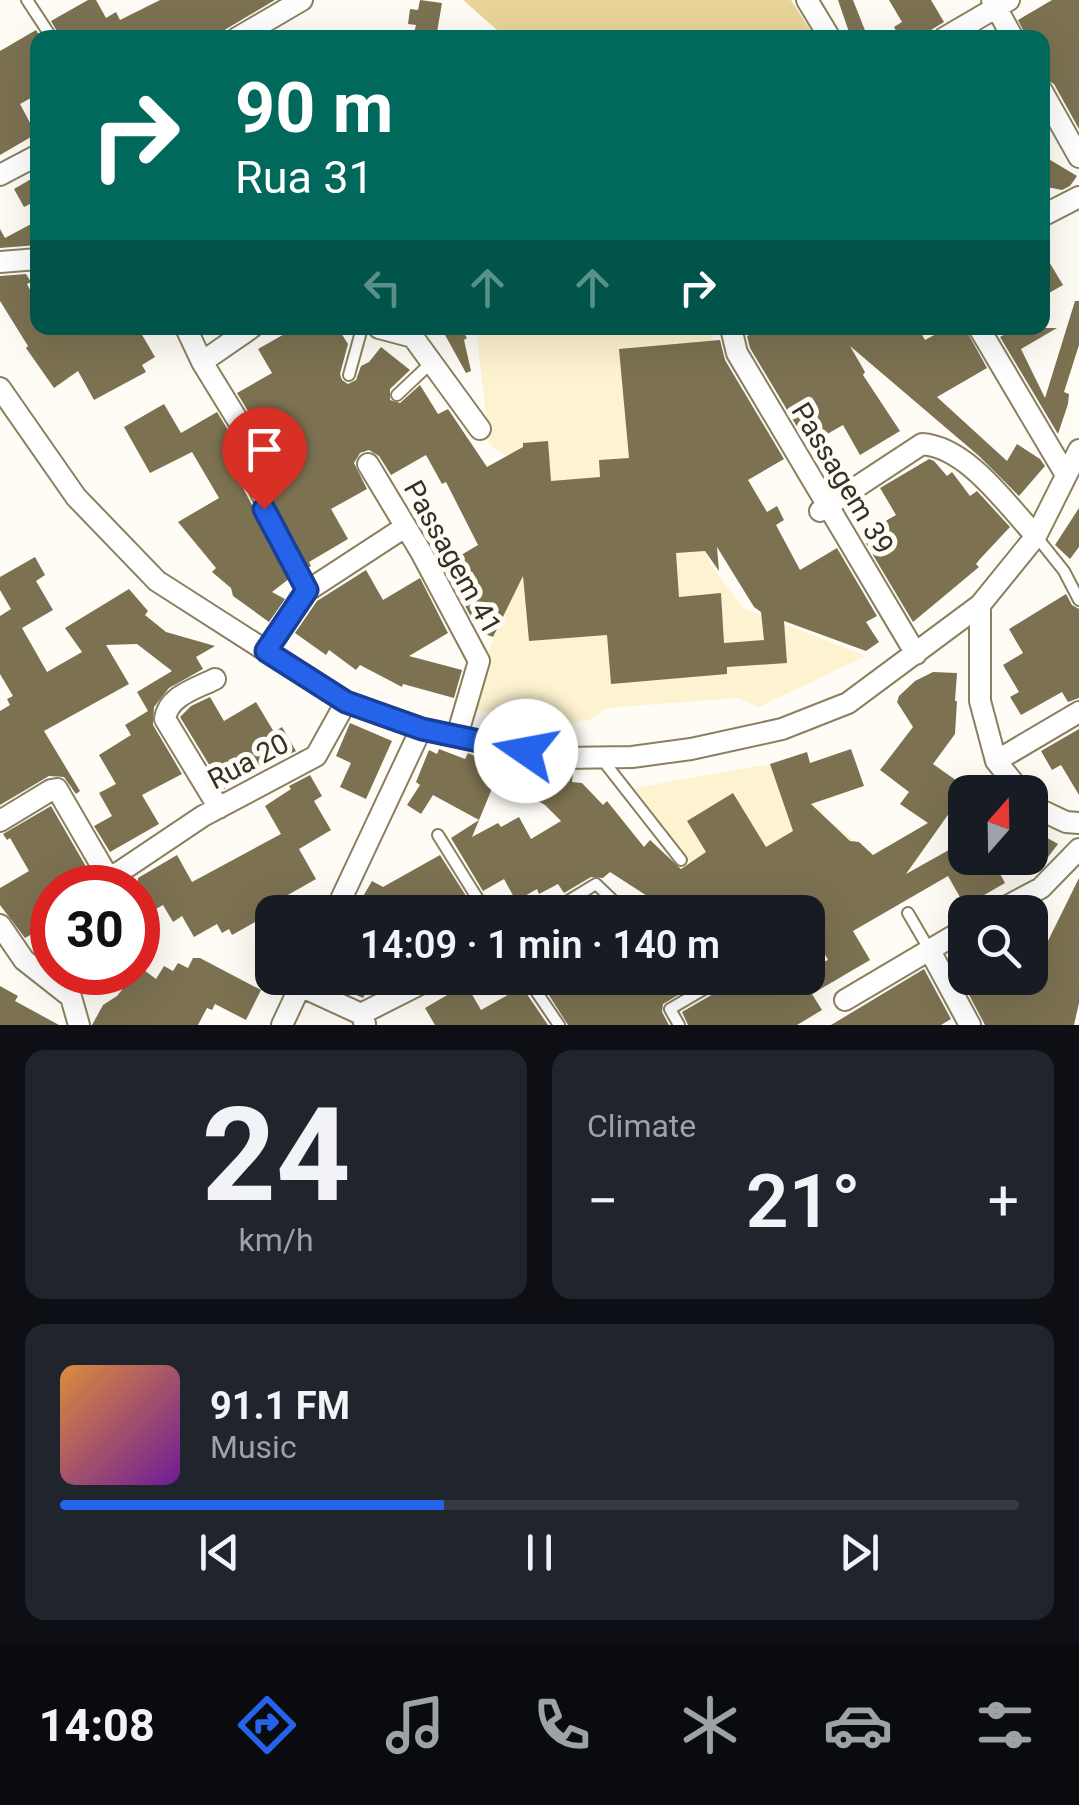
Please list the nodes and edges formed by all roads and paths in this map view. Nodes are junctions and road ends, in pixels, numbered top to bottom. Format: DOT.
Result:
graph roads {
  1 [pos="27,0"];
  2 [pos="302,0"];
  3 [pos="807,0"];
  4 [pos="998,2"];
  5 [pos="47,30"];
  6 [pos="253,30"];
  7 [pos="825,30"];
  8 [pos="956,30"];
  9 [pos="1009,30"];
  10 [pos="1050,105"];
  11 [pos="1079,157"];
  12 [pos="30,159"];
  13 [pos="0,175"];
  14 [pos="1079,198"];
  15 [pos="1050,212"];
  16 [pos="30,260"];
  17 [pos="0,262"];
  18 [pos="189,335"];
  19 [pos="241,335"];
  20 [pos="360,335"];
  21 [pos="419,335"];
  22 [pos="733,335"];
  23 [pos="983,335"];
  24 [pos="432,361"];
  25 [pos="202,362"];
  26 [pos="349,375"];
  27 [pos="0,388"];
  28 [pos="396,395"];
  29 [pos="480,429"];
  30 [pos="252,445"];
  31 [pos="1079,450"];
  32 [pos="368,464"];
  33 [pos="1066,475"];
  34 [pos="250,482"];
  35 [pos="823,510"];
  36 [pos="404,527"];
  37 [pos="1036,536"];
  38 [pos="307,590"];
  39 [pos="1079,600"];
  40 [pos="980,605"];
  41 [pos="266,651"];
  42 [pos="916,654"];
  43 [pos="214,678"];
  44 [pos="346,702"];
  45 [pos="1079,712"];
  46 [pos="422,729"];
  47 [pos="456,736"];
  48 [pos="600,758"];
  49 [pos="996,761"];
  50 [pos="1007,775"];
  51 [pos="211,812"];
  52 [pos="1048,813"];
  53 [pos="0,821"];
  54 [pos="1079,823"];
  55 [pos="438,835"];
  56 [pos="1079,849"];
  57 [pos="681,860"];
  58 [pos="343,895"];
  59 [pos="475,895"];
  60 [pos="578,895"];
  61 [pos="607,895"];
  62 [pos="1027,895"];
  63 [pos="908,913"];
  64 [pos="0,926"];
  65 [pos="948,939"];
  66 [pos="929,949"];
  67 [pos="296,995"];
  68 [pos="323,995"];
  69 [pos="404,995"];
  70 [pos="540,995"];
  71 [pos="693,995"];
  72 [pos="845,1000"];
  73 [pos="363,1020"];
  74 [pos="79,1025"];
  75 [pos="282,1025"];
  76 [pos="381,1025"];
  77 [pos="560,1025"];
  78 [pos="679,1025"];
  79 [pos="970,1025"];
  1 -- 5 [label="lane"];
  2 -- 6 [label="street"];
  3 -- 7 [label="street"];
  4 -- 8 [label="street"];
  4 -- 9 [label="street"];
  10 -- 11 [label="street"];
  12 -- 13 [label="street"];
  14 -- 15 [label="street"];
  16 -- 17 [label="street"];
  18 -- 25 [label="street"];
  19 -- 25 [label="street"];
  20 -- 26 [label="lane"];
  21 -- 24 [label="street"];
  22 -- 35 [label="street, Passagem 39"];
  23 -- 33 [label="street"];
  24 -- 28 [label="lane"];
  24 -- 29 [label="street"];
  25 -- 30 [label="street"];
  27 -- 41 [label="street"];
  31 -- 33 [label="street"];
  32 -- 36 [label="street, Passagem 41"];
  33 -- 37 [label="street"];
  34 -- 38 [label="lane"];
  35 -- 37 [label="street"];
  35 -- 42 [label="street, Passagem 39"];
  36 -- 38 [label="street"];
  36 -- 47 [label="street, Passagem 41"];
  37 -- 39 [label="lane"];
  37 -- 40 [label="street"];
  38 -- 41 [label="street"];
  40 -- 42 [label="street"];
  40 -- 49 [label="street"];
  41 -- 44 [label="street"];
  42 -- 48 [label="street"];
  43 -- 51 [label="street"];
  44 -- 46 [label="street"];
  44 -- 51 [label="street, Rua 20"];
  45 -- 49 [label="street"];
  46 -- 47 [label="street"];
  46 -- 58 [label="street"];
  47 -- 48 [label="street"];
  48 -- 57 [label="lane"];
  49 -- 50 [label="street"];
  51 -- 53 [label="street, Rua 20"];
  52 -- 54 [label="street"];
  55 -- 59 [label="lane"];
  56 -- 62 [label="street"];
  60 -- 61 [label="lane"];
  63 -- 66 [label="lane"];
  64 -- 74 [label="street"];
  65 -- 66 [label="street"];
  66 -- 72 [label="street"];
  66 -- 79 [label="street"];
  67 -- 75 [label="street"];
  68 -- 73 [label="street"];
  69 -- 73 [label="street"];
  70 -- 77 [label="lane"];
  71 -- 78 [label="lane"];
  73 -- 76 [label="street"];
}
